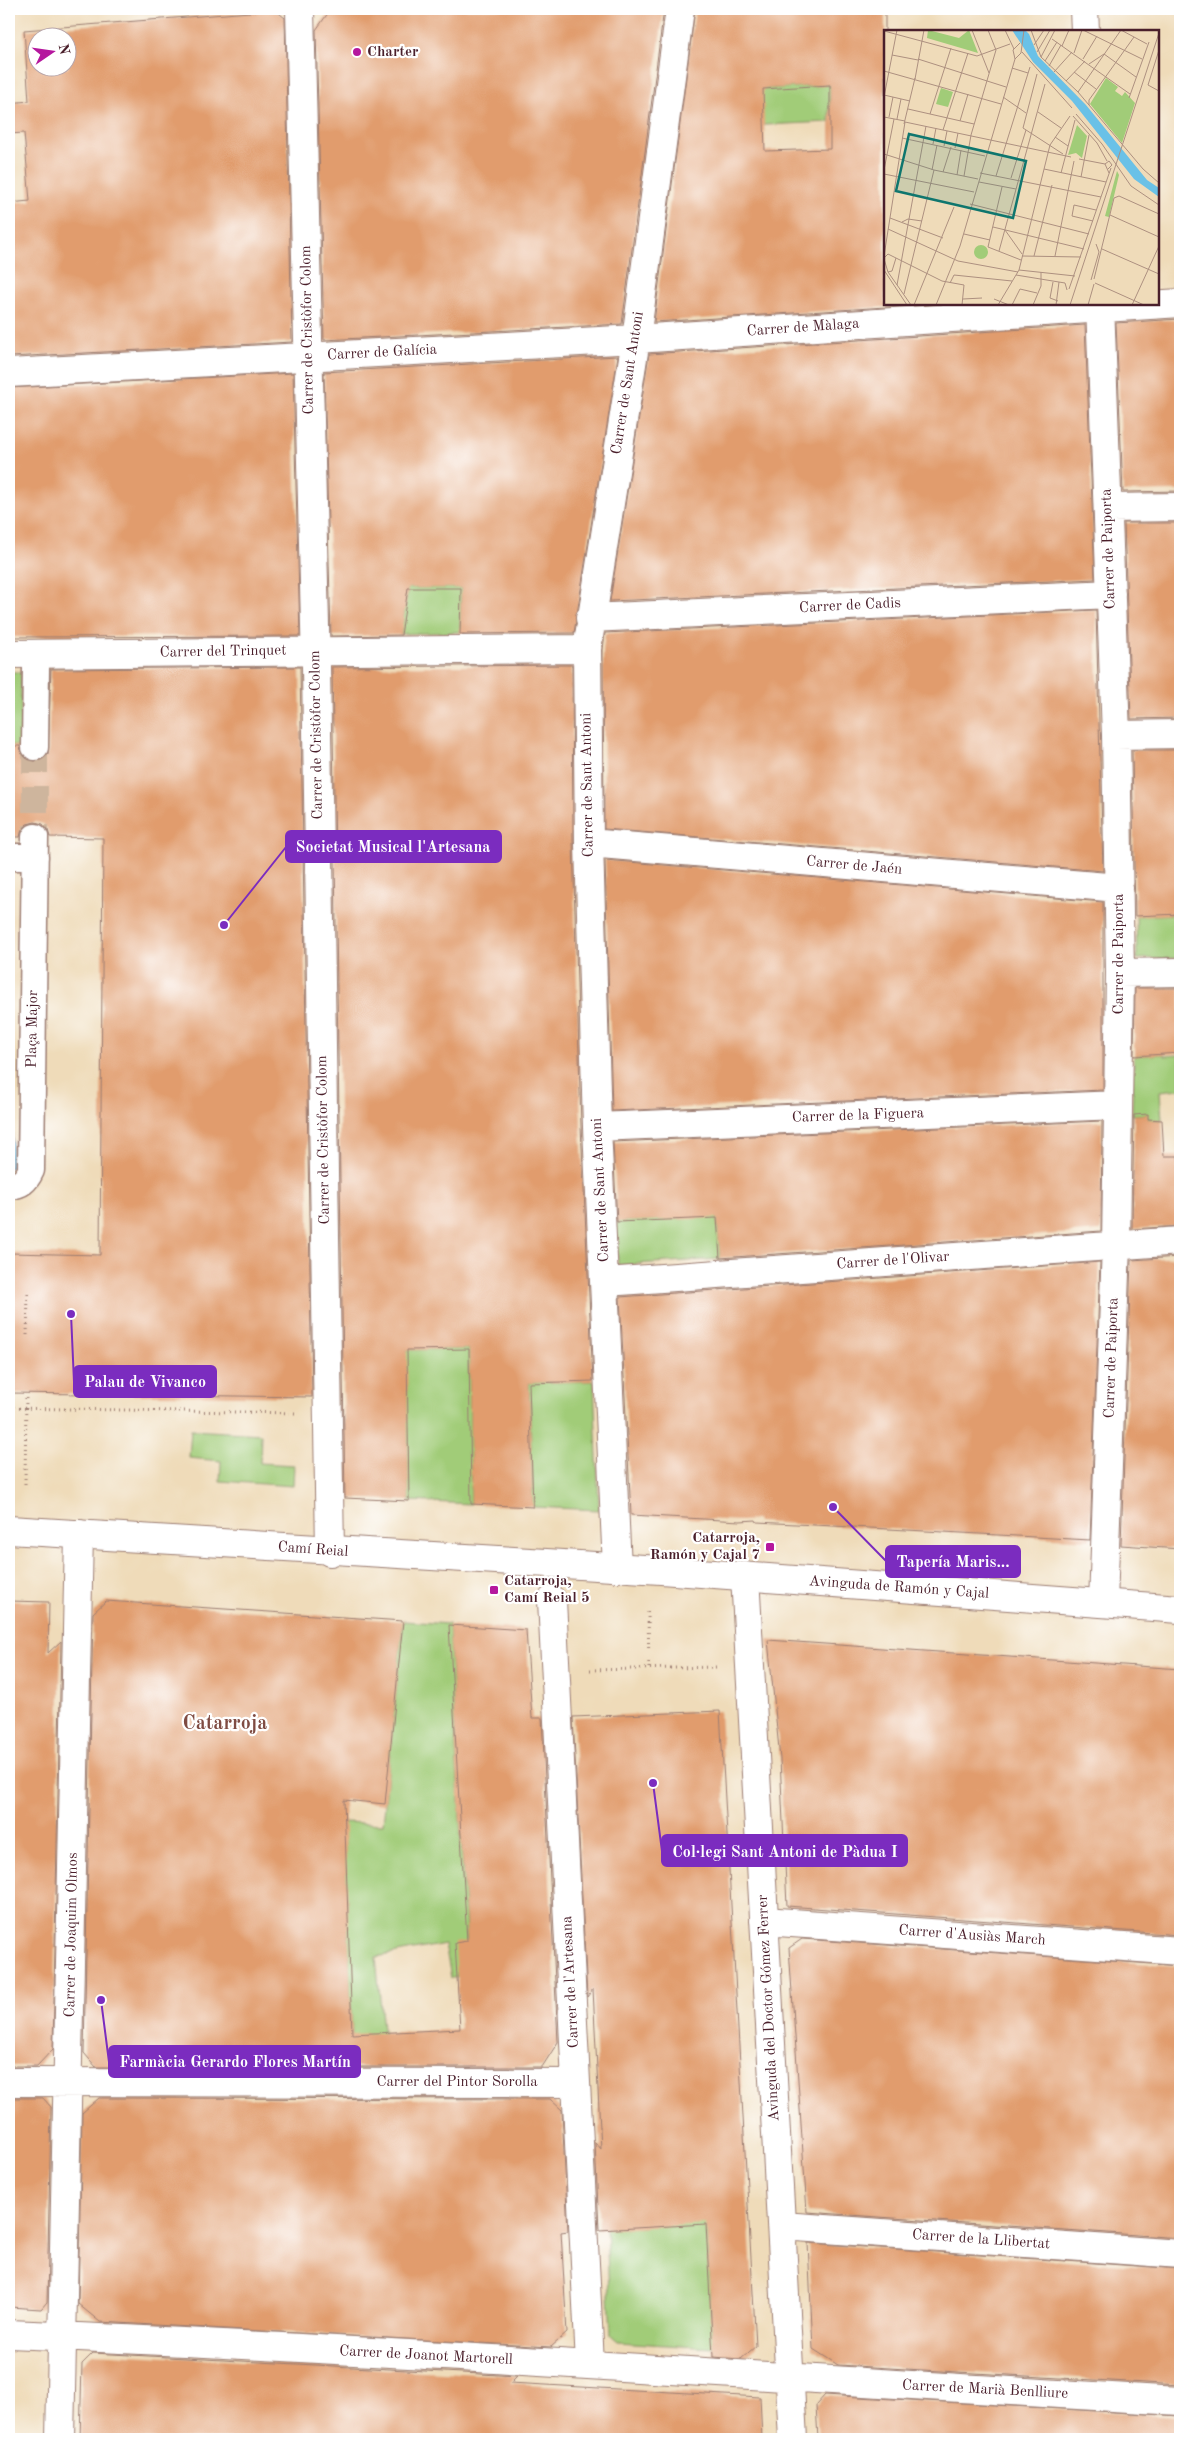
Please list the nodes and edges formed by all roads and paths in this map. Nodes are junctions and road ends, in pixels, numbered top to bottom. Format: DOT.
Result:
graph roads {
  1 [pos="300,9"];
  2 [pos="680,9"];
  3 [pos="1084,9"];
  4 [pos="1085,30"];
  5 [pos="1180,303"];
  6 [pos="1159,304"];
  7 [pos="1100,305"];
  8 [pos="636,340"];
  9 [pos="309,357"];
  10 [pos="9,373"];
  11 [pos="1180,507"];
  12 [pos="1108,508"];
  13 [pos="1111,594"];
  14 [pos="590,618"];
  15 [pos="587,649"];
  16 [pos="316,651"];
  17 [pos="9,654"];
  18 [pos="36,667"];
  19 [pos="1180,734"];
  20 [pos="1116,735"];
  21 [pos="35,747"];
  22 [pos="589,843"];
  23 [pos="9,857"];
  24 [pos="1119,888"];
  25 [pos="1180,972"];
  26 [pos="1120,973"];
  27 [pos="1118,1105"];
  28 [pos="597,1127"];
  29 [pos="9,1186"];
  30 [pos="1180,1241"];
  31 [pos="1116,1245"];
  32 [pos="606,1282"];
  33 [pos="28,1293"];
  34 [pos="27,1334"];
  35 [pos="26,1394"];
  36 [pos="9,1408"];
  37 [pos="26,1408"];
  38 [pos="304,1413"];
  39 [pos="25,1484"];
  40 [pos="9,1530"];
  41 [pos="79,1534"];
  42 [pos="330,1552"];
  43 [pos="617,1568"];
  44 [pos="744,1576"];
  45 [pos="552,1600"];
  46 [pos="1103,1603"];
  47 [pos="1180,1609"];
  48 [pos="648,1612"];
  49 [pos="722,1667"];
  50 [pos="649,1669"];
  51 [pos="586,1670"];
  52 [pos="764,1921"];
  53 [pos="1180,1951"];
  54 [pos="9,2082"];
  55 [pos="69,2082"];
  56 [pos="576,2082"];
  57 [pos="782,2226"];
  58 [pos="1180,2254"];
  59 [pos="9,2334"];
  60 [pos="62,2336"];
  61 [pos="590,2364"];
  62 [pos="789,2379"];
  63 [pos="1180,2401"];
  64 [pos="60,2439"];
  65 [pos="793,2439"];
  1 -- 9 [label="street, Carrer de Cristòfor Colom"];
  2 -- 8 [label="street, Carrer de Sant Antoni"];
  3 -- 4 [label="street"];
  5 -- 6 [label="street, Carrer de Màlaga"];
  7 -- 8 [label="street, Carrer de Màlaga"];
  7 -- 12 [label="street, Carrer de Paiporta"];
  8 -- 9 [label="street, Carrer de Galícia"];
  8 -- 14 [label="street, Carrer de Sant Antoni"];
  9 -- 10 [label="street, Carrer de Galícia"];
  9 -- 16 [label="street, Carrer de Cristòfor Colom"];
  11 -- 12 [label="street"];
  12 -- 13 [label="street, Carrer de Paiporta"];
  13 -- 14 [label="street, Carrer de Cadis"];
  13 -- 20 [label="street, Carrer de Paiporta"];
  14 -- 15 [label="street, Carrer de Sant Antoni"];
  15 -- 16 [label="street, Carrer del Trinquet"];
  15 -- 22 [label="street, Carrer de Sant Antoni"];
  16 -- 17 [label="street, Carrer del Trinquet"];
  16 -- 42 [label="street, Carrer de Cristòfor Colom"];
  18 -- 21 [label="street"];
  19 -- 20 [label="street"];
  20 -- 24 [label="street, Carrer de Paiporta"];
  22 -- 24 [label="street, Carrer de Jaén"];
  22 -- 28 [label="street, Carrer de Sant Antoni"];
  23 -- 29 [label="street, Plaça Major"];
  24 -- 26 [label="street, Carrer de Paiporta"];
  25 -- 26 [label="street"];
  26 -- 27 [label="street, Carrer de Paiporta"];
  27 -- 28 [label="street, Carrer de la Figuera"];
  27 -- 31 [label="street, Carrer de Paiporta"];
  28 -- 32 [label="street, Carrer de Sant Antoni"];
  30 -- 31 [label="street, Carrer de l'Olivar"];
  31 -- 32 [label="street, Carrer de l'Olivar"];
  31 -- 46 [label="street, Carrer de Paiporta"];
  32 -- 43 [label="street, Carrer de Sant Antoni"];
  33 -- 34 [label="path"];
  35 -- 37 [label="path"];
  36 -- 37 [label="path"];
  37 -- 38 [label="path"];
  37 -- 39 [label="path"];
  40 -- 41 [label="street, Camí Reial"];
  41 -- 42 [label="street, Camí Reial"];
  41 -- 55 [label="street, Carrer de Joaquim Olmos"];
  42 -- 43 [label="street, Camí Reial"];
  43 -- 44 [label="street, Avinguda de Ramón y Cajal"];
  44 -- 46 [label="street, Avinguda de Ramón y Cajal"];
  44 -- 52 [label="street, Avinguda del Doctor Gómez Ferrer"];
  45 -- 56 [label="street, Carrer de l'Artesana"];
  46 -- 47 [label="street, Avinguda de Ramón y Cajal"];
  48 -- 50 [label="path"];
  49 -- 50 [label="path"];
  50 -- 51 [label="path"];
  52 -- 53 [label="street, Carrer d'Ausiàs March"];
  52 -- 57 [label="street, Avinguda del Doctor Gómez Ferrer"];
  54 -- 55 [label="street, Carrer del Pintor Sorolla"];
  55 -- 56 [label="street, Carrer del Pintor Sorolla"];
  55 -- 60 [label="street, Carrer de Joaquim Olmos"];
  56 -- 61 [label="street, Carrer de l'Artesana"];
  57 -- 58 [label="street, Carrer de la Llibertat"];
  57 -- 62 [label="street, Avinguda del Doctor Gómez Ferrer"];
  59 -- 60 [label="street, Carrer de Joanot Martorell"];
  60 -- 61 [label="street, Carrer de Joanot Martorell"];
  60 -- 64 [label="street, Carrer de Joaquim Olmos"];
  61 -- 62 [label="street, Carrer de Joanot Martorell"];
  62 -- 63 [label="street, Carrer de Marià Benlliure"];
  62 -- 65 [label="street, Avinguda del Doctor Gómez Ferrer"];
}
